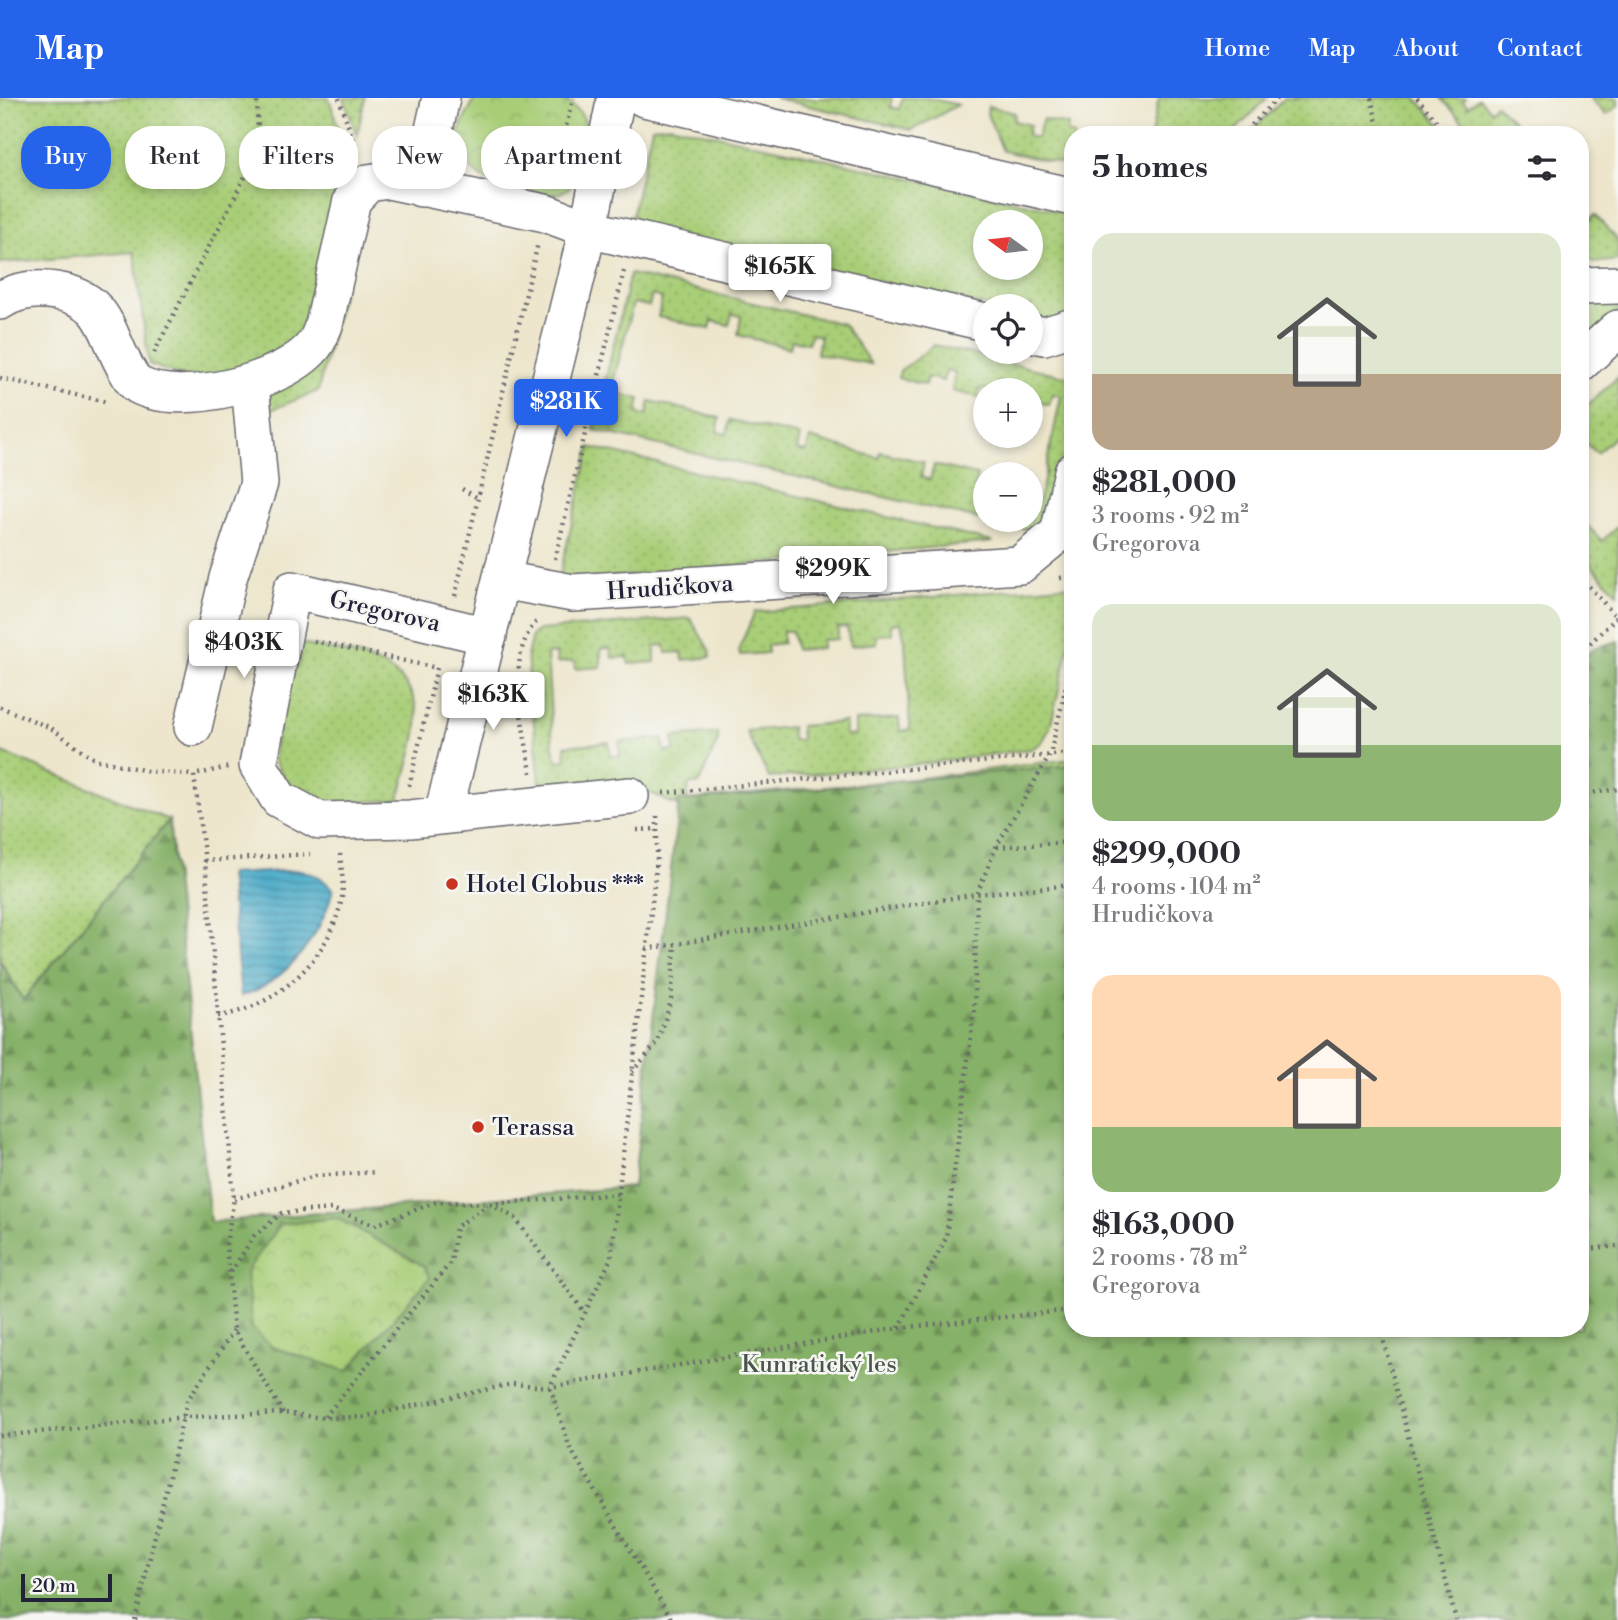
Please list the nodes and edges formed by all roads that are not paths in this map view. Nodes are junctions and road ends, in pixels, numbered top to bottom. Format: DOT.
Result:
graph roads {
  1 [pos="440,98"];
  2 [pos="616,98"];
  3 [pos="644,98"];
  4 [pos="434,126"];
  5 [pos="372,182"];
  6 [pos="426,189"];
  7 [pos="1064,195"];
  8 [pos="588,229"];
  9 [pos="1618,285"];
  10 [pos="1589,286"];
  11 [pos="0,301"];
  12 [pos="973,319"];
  13 [pos="1618,329"];
  14 [pos="1064,330"];
  15 [pos="1043,336"];
  16 [pos="1589,355"];
  17 [pos="250,383"];
  18 [pos="1064,511"];
  19 [pos="502,580"];
  20 [pos="488,636"];
  21 [pos="193,727"];
  22 [pos="644,795"];
  23 [pos="443,815"];
  1 -- 4 [label="street"];
  2 -- 8 [label="street"];
  3 -- 7 [label="street"];
  5 -- 17 [label="street"];
  6 -- 8 [label="street"];
  8 -- 12 [label="street"];
  8 -- 19 [label="street"];
  9 -- 10 [label="street"];
  11 -- 17 [label="street"];
  13 -- 16 [label="street"];
  14 -- 15 [label="street"];
  17 -- 21 [label="street"];
  18 -- 19 [label="street, Hrudičkova"];
  19 -- 20 [label="street"];
  20 -- 23 [label="street"];
  20 -- 23 [label="street, Gregorova"];
  22 -- 23 [label="street, Gregorova"];
}
